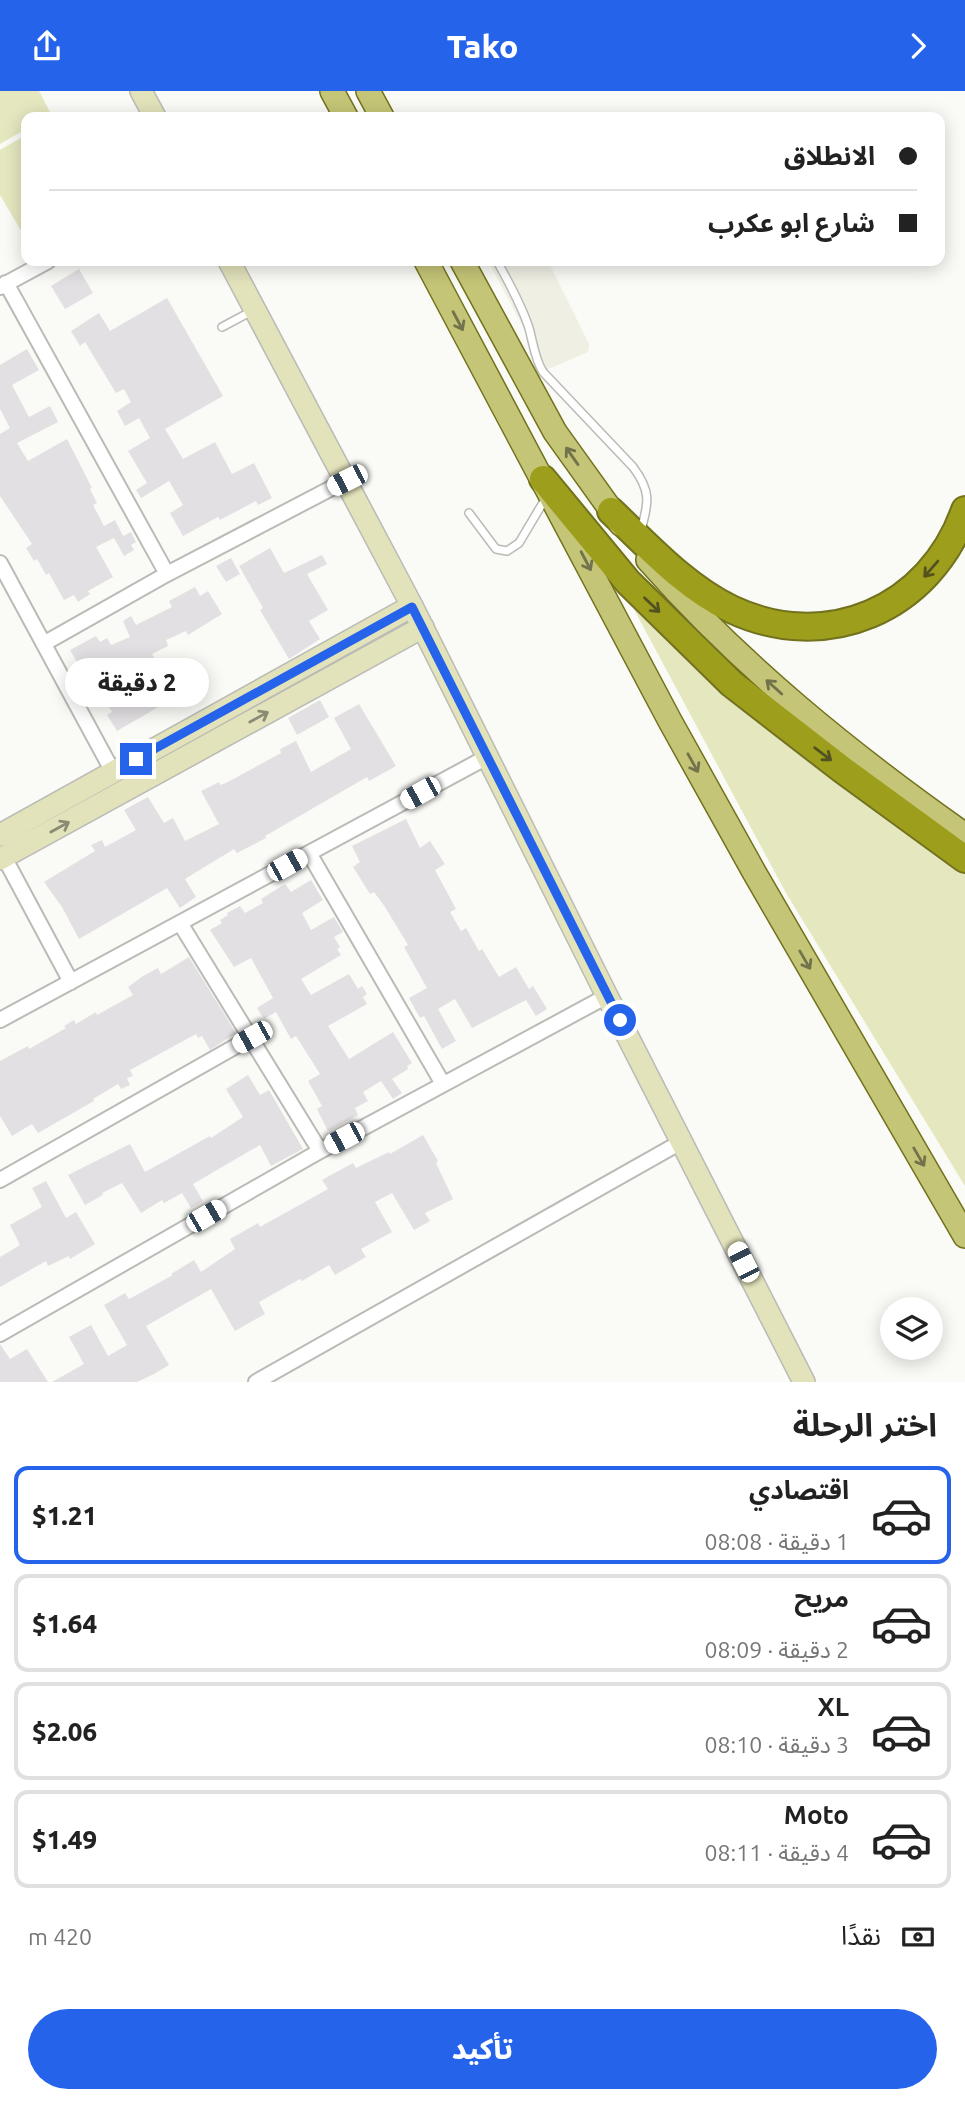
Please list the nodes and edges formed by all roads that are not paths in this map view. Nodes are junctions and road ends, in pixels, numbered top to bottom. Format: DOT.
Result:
graph roads {
  1 [pos="141,91"];
  2 [pos="332,91"];
  3 [pos="368,91"];
  4 [pos="152,112"];
  5 [pos="343,112"];
  6 [pos="379,112"];
  7 [pos="39,266"];
  8 [pos="232,266"];
  9 [pos="429,266"];
  10 [pos="465,266"];
  11 [pos="500,266"];
  12 [pos="3,285"];
  13 [pos="254,310"];
  14 [pos="222,327"];
  15 [pos="347,480"];
  16 [pos="547,486"];
  17 [pos="965,510"];
  18 [pos="611,511"];
  19 [pos="469,513"];
  20 [pos="639,538"];
  21 [pos="0,563"];
  22 [pos="167,574"];
  23 [pos="412,607"];
  24 [pos="423,627"];
  25 [pos="45,643"];
  26 [pos="486,757"];
  27 [pos="113,772"];
  28 [pos="941,830"];
  29 [pos="0,835"];
  30 [pos="965,835"];
  31 [pos="309,853"];
  32 [pos="2,858"];
  33 [pos="965,859"];
  34 [pos="180,923"];
  35 [pos="71,982"];
  36 [pos="607,996"];
  37 [pos="0,1020"];
  38 [pos="252,1037"];
  39 [pos="443,1084"];
  40 [pos="681,1142"];
  41 [pos="320,1151"];
  42 [pos="0,1180"];
  43 [pos="965,1235"];
  44 [pos="0,1334"];
  45 [pos="256,1382"];
  46 [pos="804,1382"];
  1 -- 4 [label="street"];
  2 -- 5 [label="main road"];
  3 -- 6 [label="main road"];
  7 -- 12 [label="street"];
  8 -- 13 [label="street"];
  9 -- 16 [label="main road, one-way"];
  18 -- 10 [label="main road, one-way"];
  11 -- 20 [label="lane"];
  12 -- 22 [label="street"];
  13 -- 14 [label="lane"];
  13 -- 15 [label="street"];
  15 -- 22 [label="street"];
  15 -- 23 [label="street"];
  16 -- 19 [label="lane"];
  16 -- 28 [label="highway, one-way"];
  16 -- 43 [label="main road, one-way"];
  17 -- 20 [label="highway, one-way"];
  18 -- 20 [label="highway"];
  28 -- 18 [label="main road, one-way"];
  21 -- 25 [label="street"];
  22 -- 25 [label="street"];
  23 -- 24 [label="street"];
  23 -- 27 [label="street"];
  24 -- 26 [label="street"];
  32 -- 24 [label="street, one-way"];
  25 -- 27 [label="street"];
  26 -- 31 [label="street"];
  26 -- 36 [label="street"];
  27 -- 29 [label="street"];
  28 -- 30 [label="main road"];
  28 -- 33 [label="highway"];
  31 -- 34 [label="street"];
  31 -- 39 [label="street"];
  32 -- 35 [label="street"];
  34 -- 35 [label="street"];
  34 -- 38 [label="street"];
  35 -- 37 [label="street"];
  36 -- 39 [label="street"];
  36 -- 40 [label="street"];
  38 -- 41 [label="street"];
  38 -- 42 [label="street"];
  39 -- 41 [label="street"];
  40 -- 45 [label="street"];
  40 -- 46 [label="street"];
  41 -- 44 [label="street"];
}
